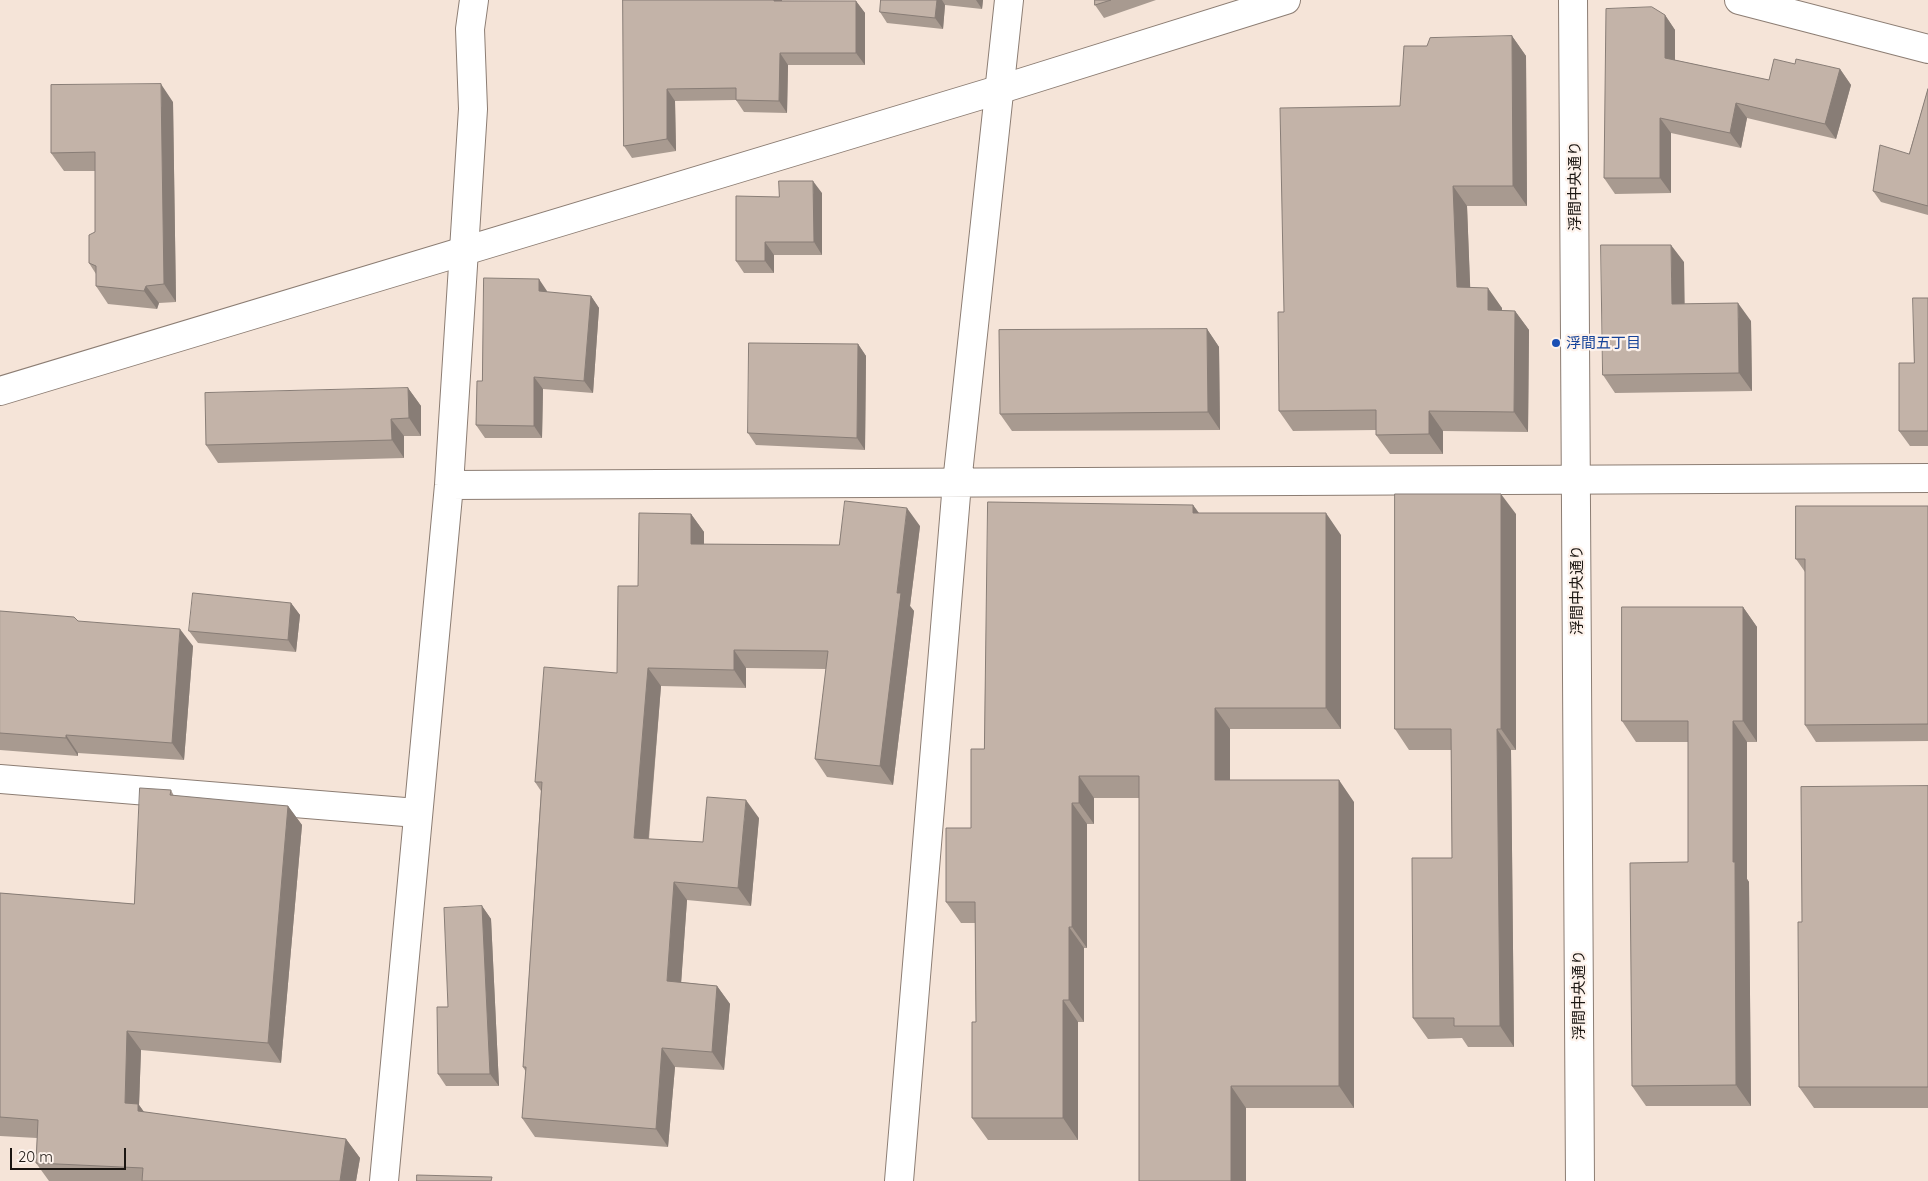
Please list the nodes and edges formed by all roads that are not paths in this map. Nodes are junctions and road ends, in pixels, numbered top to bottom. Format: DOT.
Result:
graph roads {
  1 [pos="474,0"];
  2 [pos="1010,0"];
  3 [pos="1286,0"];
  4 [pos="1574,0"];
  5 [pos="1739,0"];
  6 [pos="1928,50"];
  7 [pos="998,90"];
  8 [pos="464,252"];
  9 [pos="0,390"];
  10 [pos="1928,478"];
  11 [pos="1577,480"];
  12 [pos="957,483"];
  13 [pos="449,485"];
  14 [pos="0,779"];
  15 [pos="417,813"];
  16 [pos="384,1181"];
  17 [pos="899,1181"];
  18 [pos="1580,1181"];
  1 -- 8 [label="street"];
  2 -- 7 [label="street"];
  3 -- 7 [label="street"];
  4 -- 11 [label="street, 浮間中央通り"];
  5 -- 6 [label="street"];
  7 -- 8 [label="street"];
  7 -- 12 [label="street"];
  8 -- 9 [label="street"];
  8 -- 13 [label="street"];
  10 -- 11 [label="street"];
  11 -- 12 [label="street"];
  11 -- 18 [label="street, 浮間中央通り"];
  12 -- 13 [label="street"];
  12 -- 17 [label="street"];
  13 -- 15 [label="street"];
  14 -- 15 [label="street"];
  15 -- 16 [label="street"];
}
